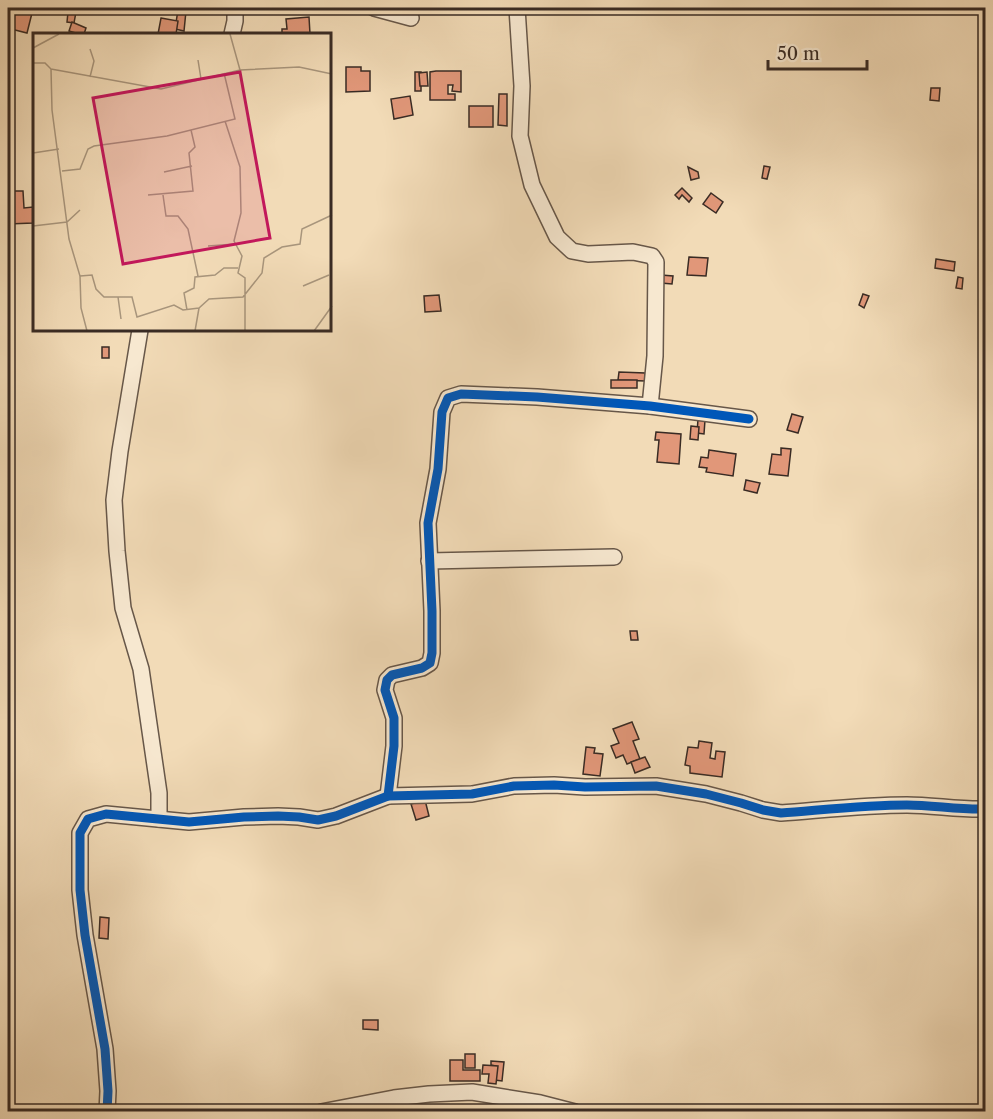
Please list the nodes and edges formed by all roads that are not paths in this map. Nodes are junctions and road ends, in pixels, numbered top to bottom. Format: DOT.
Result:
graph roads {
  1 [pos="235,8"];
  2 [pos="374,8"];
  3 [pos="517,8"];
  4 [pos="411,18"];
  5 [pos="232,33"];
  6 [pos="140,332"];
  7 [pos="650,406"];
  8 [pos="749,419"];
  9 [pos="614,557"];
  10 [pos="429,561"];
  11 [pos="388,796"];
  12 [pos="986,809"];
  13 [pos="159,819"];
  14 [pos="107,1112"];
  15 [pos="321,1112"];
  16 [pos="575,1112"];
  1 -- 5 [label="street"];
  2 -- 4 [label="street"];
  3 -- 7 [label="street"];
  6 -- 13 [label="street"];
  7 -- 8 [label="street"];
  7 -- 10 [label="street"];
  9 -- 10 [label="street"];
  10 -- 11 [label="street"];
  11 -- 12 [label="street"];
  11 -- 13 [label="street"];
  13 -- 14 [label="street"];
  15 -- 16 [label="street"];
}
